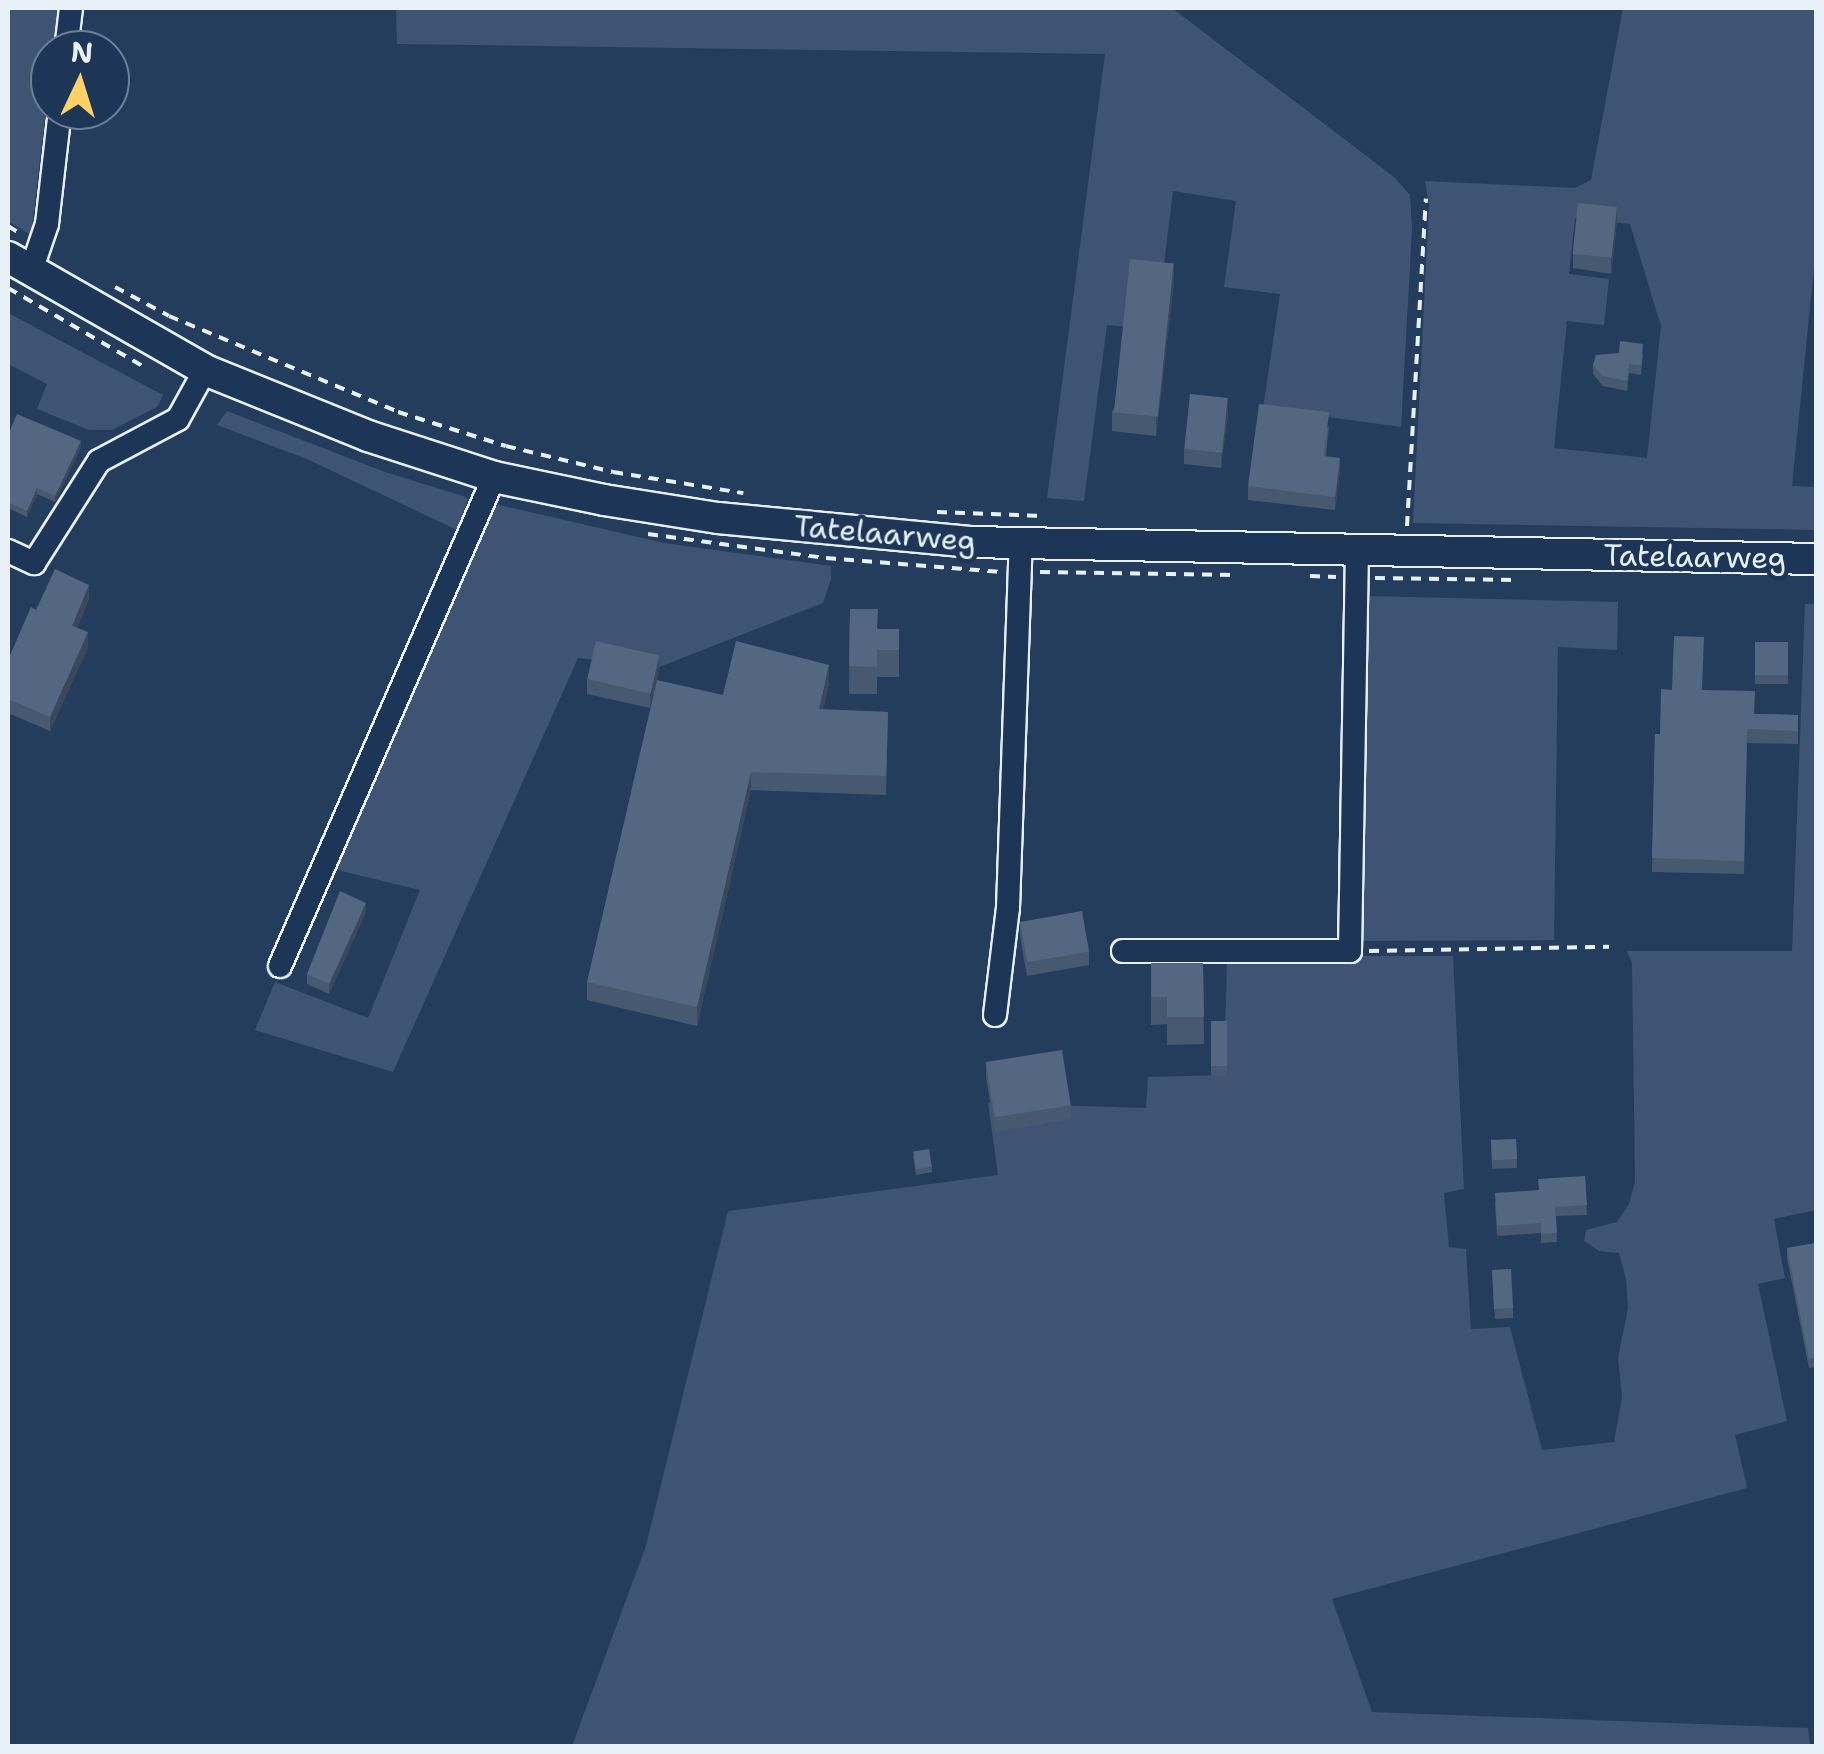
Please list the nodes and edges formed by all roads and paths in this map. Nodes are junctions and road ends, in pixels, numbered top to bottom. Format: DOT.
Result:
graph roads {
  1 [pos="55,130"];
  2 [pos="1426,200"];
  3 [pos="8,226"];
  4 [pos="26,258"];
  5 [pos="104,281"];
  6 [pos="204,370"];
  7 [pos="494,477"];
  8 [pos="758,495"];
  9 [pos="931,511"];
  10 [pos="1050,516"];
  11 [pos="1021,543"];
  12 [pos="1357,550"];
  13 [pos="8,551"];
  14 [pos="1406,551"];
  15 [pos="1816,559"];
  16 [pos="1608,947"];
  17 [pos="1124,951"];
  18 [pos="1350,951"];
  19 [pos="280,966"];
  20 [pos="995,1016"];
  1 -- 4 [label="lane"];
  2 -- 14 [label="path"];
  3 -- 4 [label="path"];
  4 -- 6 [label="main road, Tatelaarweg"];
  5 -- 8 [label="path, Tatelaarweg"];
  6 -- 7 [label="main road, Tatelaarweg"];
  6 -- 13 [label="lane"];
  7 -- 11 [label="main road, Tatelaarweg"];
  7 -- 19 [label="lane"];
  9 -- 10 [label="path, Tatelaarweg"];
  11 -- 12 [label="main road, Tatelaarweg"];
  11 -- 20 [label="lane"];
  12 -- 14 [label="main road, Tatelaarweg"];
  12 -- 18 [label="lane"];
  14 -- 15 [label="main road, Tatelaarweg"];
  16 -- 18 [label="path"];
  17 -- 18 [label="lane"];
}
